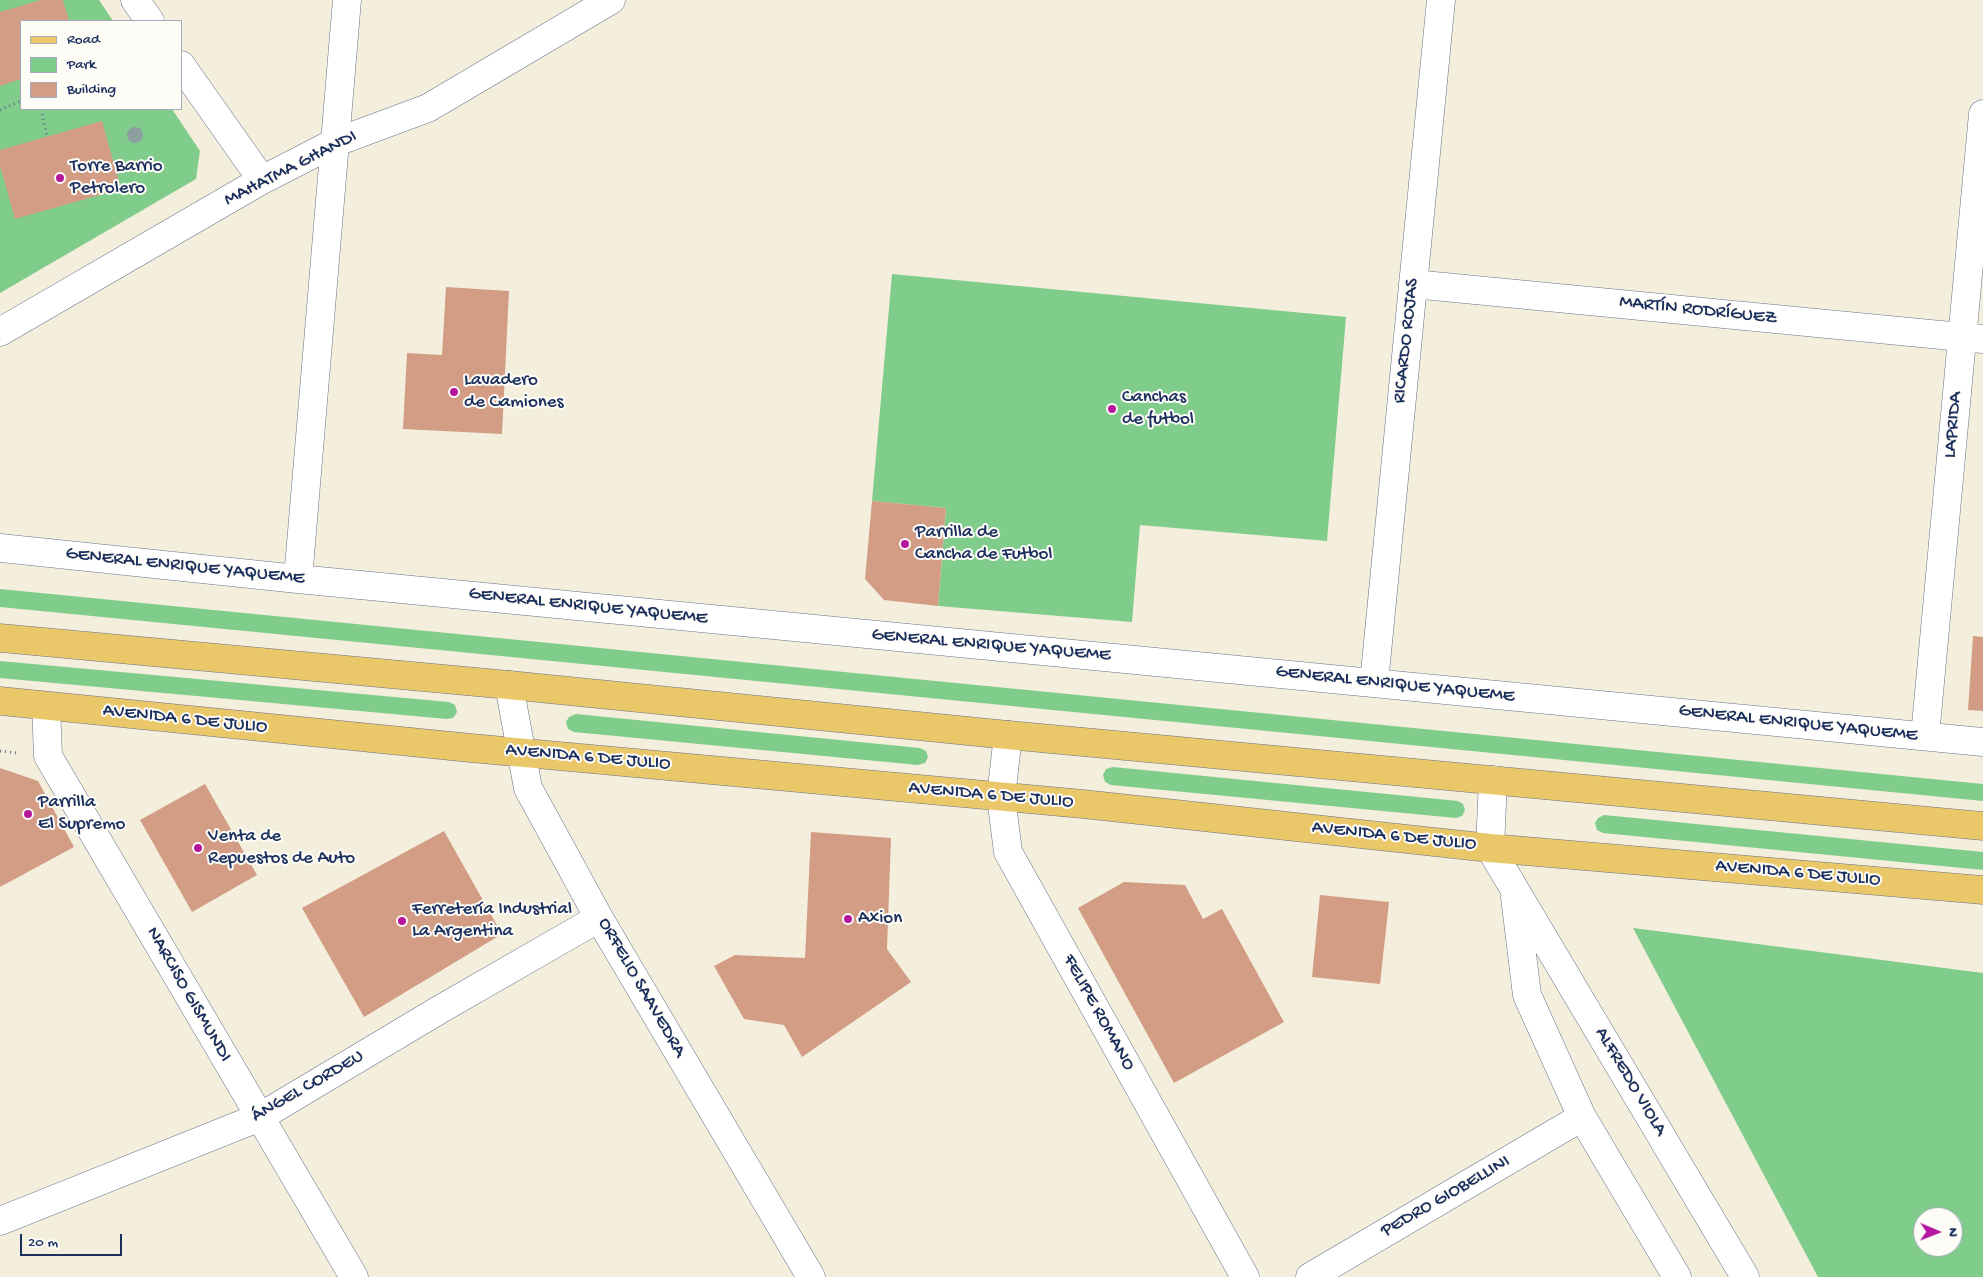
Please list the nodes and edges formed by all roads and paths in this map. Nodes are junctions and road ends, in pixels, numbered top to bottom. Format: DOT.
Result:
graph roads {
  1 [pos="135,0"];
  2 [pos="347,0"];
  3 [pos="611,0"];
  4 [pos="1431,0"];
  5 [pos="1441,0"];
  6 [pos="149,20"];
  7 [pos="182,66"];
  8 [pos="20,101"];
  9 [pos="0,110"];
  10 [pos="41,110"];
  11 [pos="1983,114"];
  12 [pos="47,136"];
  13 [pos="334,143"];
  14 [pos="262,180"];
  15 [pos="1413,284"];
  16 [pos="0,332"];
  17 [pos="1973,338"];
  18 [pos="0,548"];
  19 [pos="298,579"];
  20 [pos="0,638"];
  21 [pos="1370,682"];
  22 [pos="509,685"];
  23 [pos="0,701"];
  24 [pos="46,706"];
  25 [pos="1008,735"];
  26 [pos="1925,736"];
  27 [pos="1983,742"];
  28 [pos="521,751"];
  29 [pos="1493,780"];
  30 [pos="1001,797"];
  31 [pos="1983,826"];
  32 [pos="1490,848"];
  33 [pos="1514,887"];
  34 [pos="1983,890"];
  35 [pos="599,918"];
  36 [pos="260,1117"];
  37 [pos="1582,1117"];
  38 [pos="0,1221"];
  39 [pos="354,1277"];
  40 [pos="811,1277"];
  41 [pos="1246,1277"];
  42 [pos="1310,1277"];
  43 [pos="1677,1277"];
  44 [pos="1745,1277"];
  1 -- 6 [label="street"];
  2 -- 13 [label="street"];
  3 -- 13 [label="street, MAHATMA GHANDI"];
  4 -- 21 [label="street, RICARDO ROJAS"];
  5 -- 15 [label="street, RICARDO ROJAS"];
  7 -- 14 [label="street"];
  8 -- 9 [label="path"];
  10 -- 12 [label="path"];
  11 -- 17 [label="street, LAPRIDA"];
  13 -- 14 [label="street, MAHATMA GHANDI"];
  13 -- 19 [label="street"];
  14 -- 16 [label="street, MAHATMA GHANDI"];
  15 -- 17 [label="street, MARTÍN RODRÍGUEZ"];
  15 -- 21 [label="street, RICARDO ROJAS"];
  17 -- 26 [label="street, LAPRIDA"];
  18 -- 19 [label="street, GENERAL ENRIQUE YAQUEME"];
  19 -- 21 [label="street, GENERAL ENRIQUE YAQUEME"];
  20 -- 22 [label="main road"];
  21 -- 26 [label="street, GENERAL ENRIQUE YAQUEME"];
  22 -- 25 [label="main road"];
  22 -- 28 [label="street, ORFELIO SAAVEDRA"];
  23 -- 24 [label="main road, AVENIDA 6 DE JULIO"];
  24 -- 28 [label="main road, AVENIDA 6 DE JULIO"];
  24 -- 36 [label="street, NARCISO GISMUNDI"];
  25 -- 29 [label="main road"];
  25 -- 30 [label="street, FELIPE ROMANO"];
  26 -- 27 [label="street, GENERAL ENRIQUE YAQUEME"];
  28 -- 30 [label="main road, AVENIDA 6 DE JULIO"];
  28 -- 35 [label="street, ORFELIO SAAVEDRA"];
  29 -- 31 [label="main road"];
  29 -- 32 [label="street"];
  30 -- 32 [label="main road, AVENIDA 6 DE JULIO"];
  30 -- 41 [label="street, FELIPE ROMANO"];
  32 -- 33 [label="street, ALFREDO VIOLA"];
  32 -- 34 [label="main road, AVENIDA 6 DE JULIO"];
  33 -- 37 [label="street, ALFREDO VIOLA"];
  33 -- 44 [label="street, ALFREDO VIOLA"];
  35 -- 36 [label="street, ÁNGEL CORDEU"];
  35 -- 40 [label="street, ORFELIO SAAVEDRA"];
  36 -- 38 [label="street, ÁNGEL CORDEU"];
  36 -- 39 [label="street, NARCISO GISMUNDI"];
  37 -- 42 [label="street, PEDRO GIOBELLINI"];
  37 -- 43 [label="street, ALFREDO VIOLA"];
}
